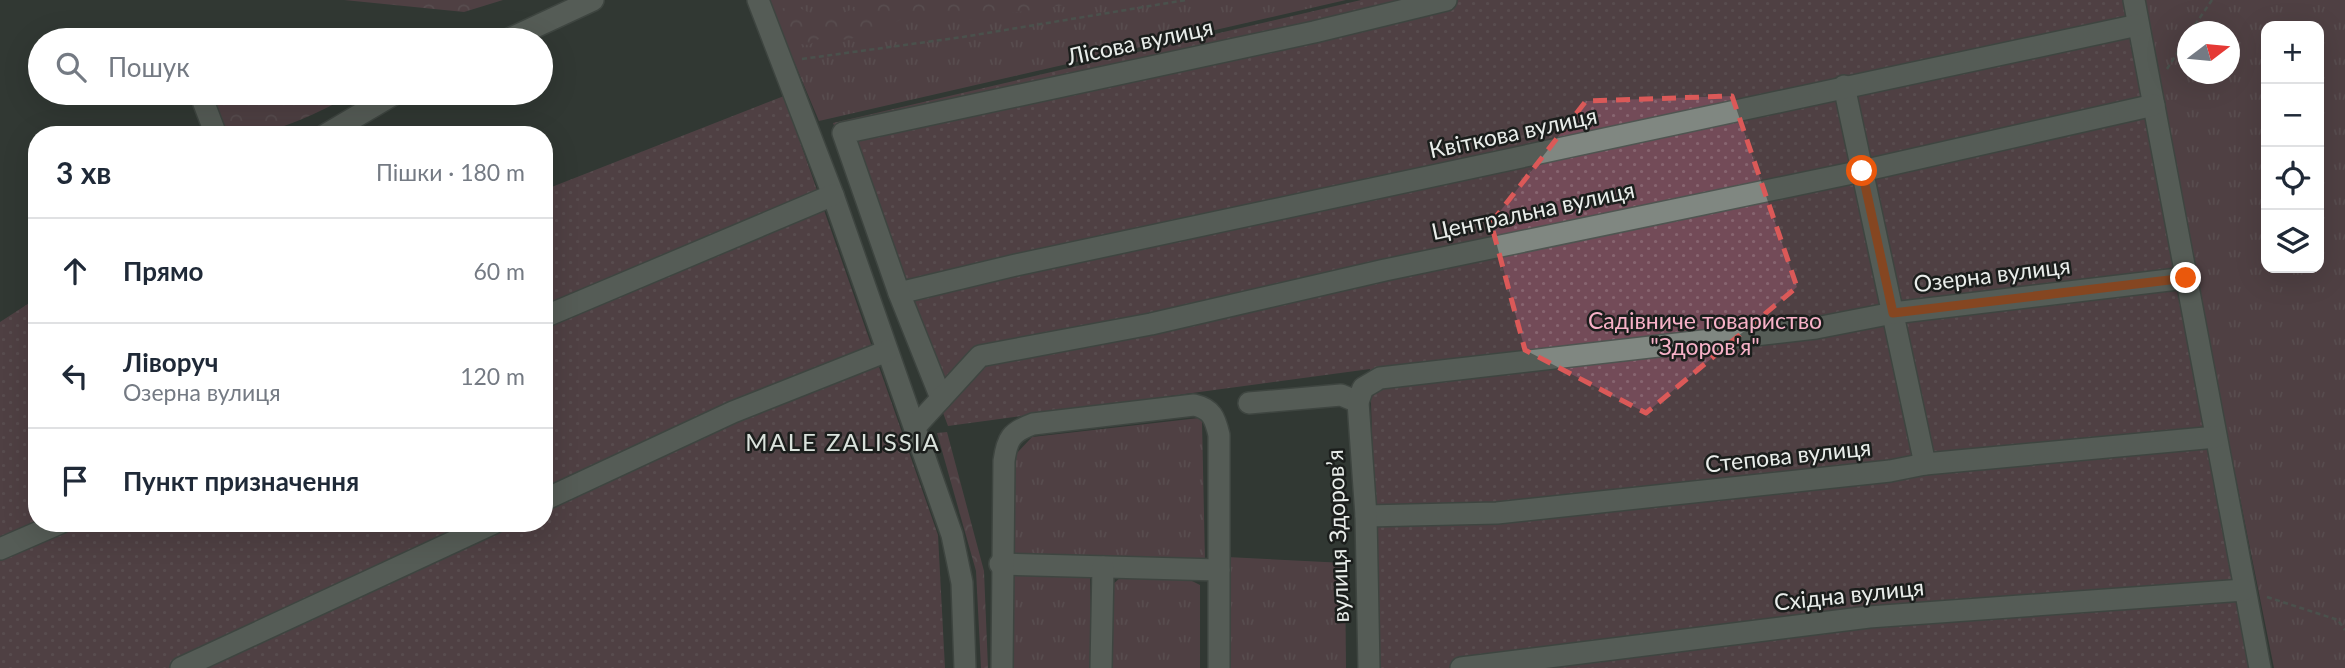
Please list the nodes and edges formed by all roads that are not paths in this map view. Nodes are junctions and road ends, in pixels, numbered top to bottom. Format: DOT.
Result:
graph roads {
  1 [pos="593,0"];
  2 [pos="758,0"];
  3 [pos="1446,0"];
  4 [pos="2134,0"];
  5 [pos="2138,25"];
  6 [pos="533,28"];
  7 [pos="1844,86"];
  8 [pos="205,105"];
  9 [pos="376,105"];
  10 [pos="2154,105"];
  11 [pos="213,126"];
  12 [pos="340,126"];
  13 [pos="1862,171"];
  14 [pos="833,195"];
  15 [pos="2186,278"];
  16 [pos="899,293"];
  17 [pos="553,313"];
  18 [pos="1893,313"];
  19 [pos="887,351"];
  20 [pos="941,398"];
  21 [pos="1358,402"];
  22 [pos="1249,403"];
  23 [pos="915,427"];
  24 [pos="2216,437"];
  25 [pos="1925,464"];
  26 [pos="553,496"];
  27 [pos="1366,516"];
  28 [pos="39,532"];
  29 [pos="475,532"];
  30 [pos="0,549"];
  31 [pos="1000,564"];
  32 [pos="1103,567"];
  33 [pos="1219,570"];
  34 [pos="2244,590"];
  35 [pos="181,668"];
  36 [pos="965,668"];
  37 [pos="1002,668"];
  38 [pos="1101,668"];
  39 [pos="1219,668"];
  40 [pos="1369,668"];
  41 [pos="1461,668"];
  42 [pos="2260,668"];
  1 -- 6 [label="street"];
  2 -- 14 [label="street"];
  3 -- 16 [label="street, Лісова вулиця"];
  4 -- 5 [label="street"];
  5 -- 7 [label="street, Квіткова вулиця"];
  5 -- 10 [label="street"];
  7 -- 13 [label="street"];
  7 -- 16 [label="street, Квіткова вулиця"];
  8 -- 11 [label="street"];
  9 -- 12 [label="street"];
  10 -- 13 [label="street, Центральна вулиця"];
  10 -- 15 [label="street"];
  13 -- 18 [label="street"];
  13 -- 20 [label="street, Центральна вулиця"];
  14 -- 17 [label="street"];
  14 -- 19 [label="street"];
  15 -- 18 [label="street, Озерна вулиця"];
  15 -- 24 [label="street"];
  16 -- 20 [label="street"];
  18 -- 21 [label="street, Озерна вулиця"];
  18 -- 25 [label="street"];
  19 -- 23 [label="street"];
  19 -- 26 [label="street"];
  20 -- 23 [label="street, Центральна вулиця"];
  21 -- 22 [label="street"];
  21 -- 27 [label="street, вулиця Здоровʼя"];
  23 -- 36 [label="street"];
  24 -- 25 [label="street, Степова вулиця"];
  24 -- 34 [label="street"];
  25 -- 27 [label="street, Степова вулиця"];
  27 -- 40 [label="street, вулиця Здоровʼя"];
  28 -- 30 [label="street"];
  29 -- 35 [label="street"];
  31 -- 32 [label="street"];
  31 -- 33 [label="street"];
  31 -- 37 [label="street"];
  32 -- 33 [label="street"];
  32 -- 38 [label="street"];
  33 -- 39 [label="street"];
  34 -- 41 [label="street, Східна вулиця"];
  34 -- 42 [label="street"];
}
